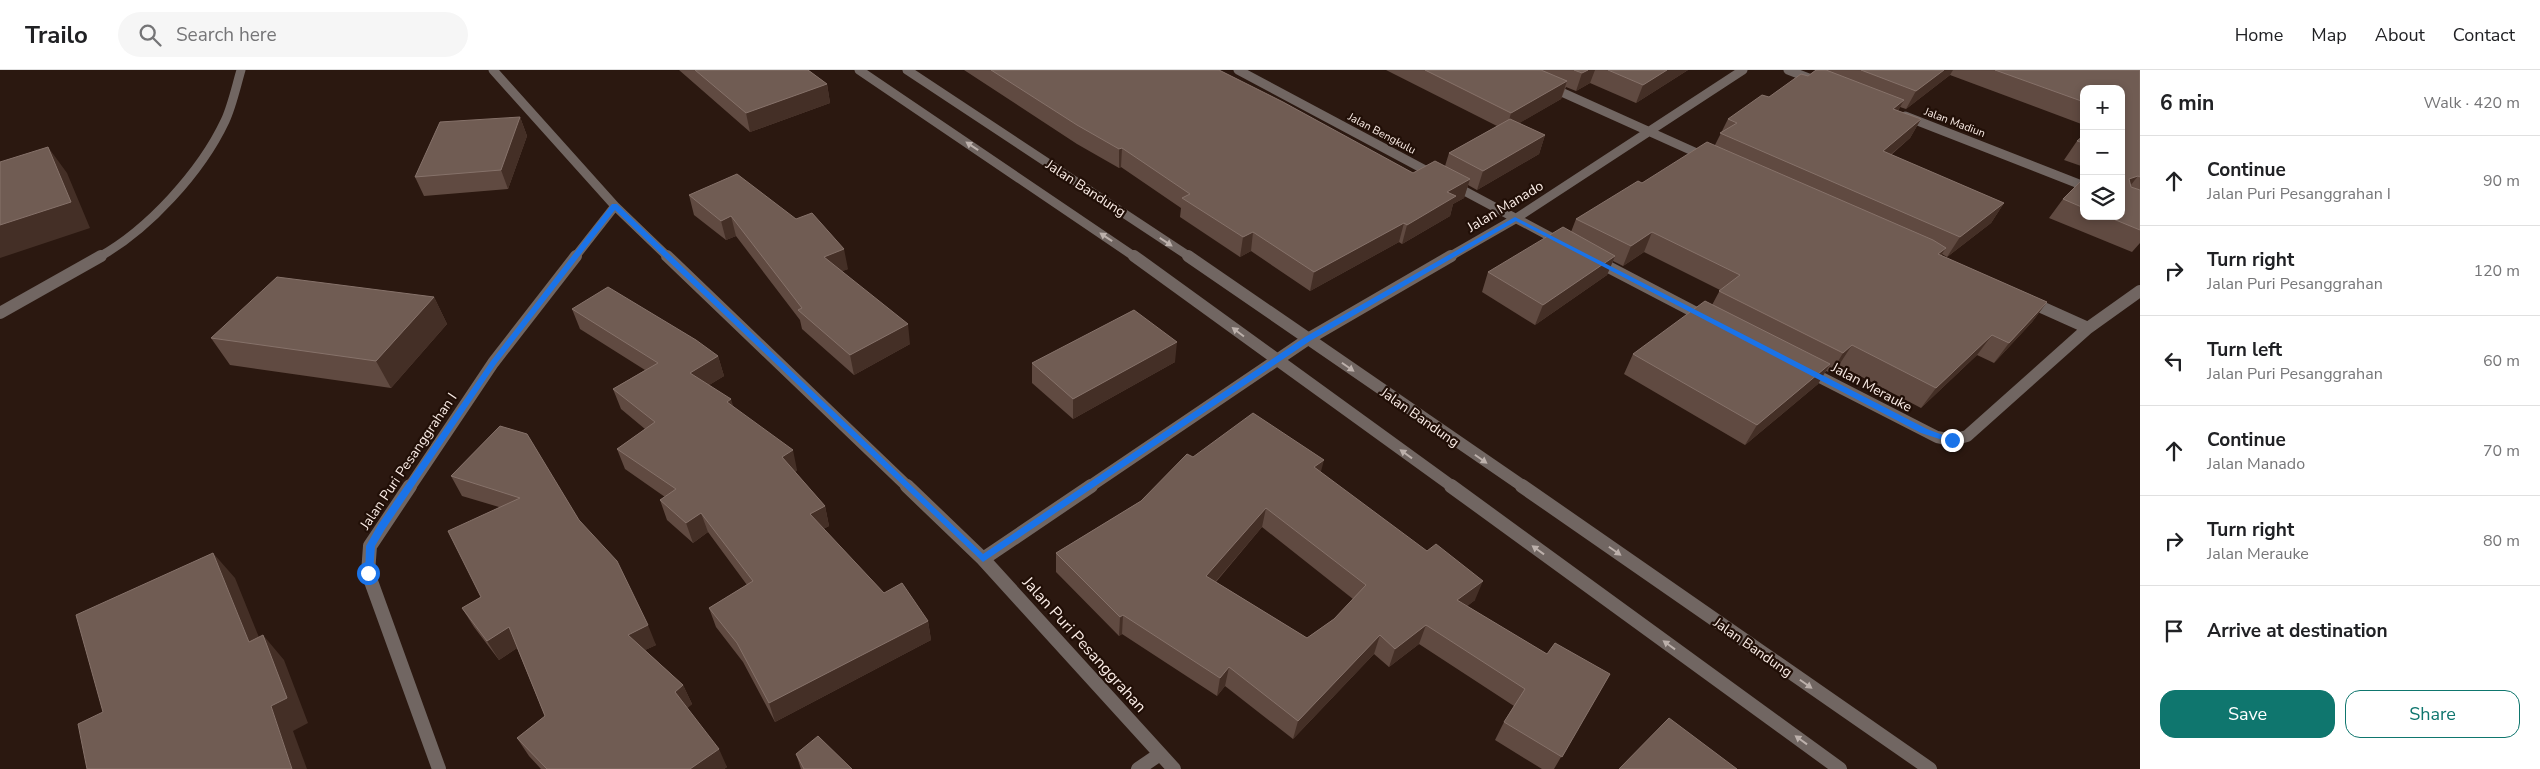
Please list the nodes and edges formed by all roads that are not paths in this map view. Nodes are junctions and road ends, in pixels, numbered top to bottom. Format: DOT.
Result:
graph roads {
  1 [pos="241,70"];
  2 [pos="493,70"];
  3 [pos="859,70"];
  4 [pos="907,70"];
  5 [pos="1238,70"];
  6 [pos="1743,70"];
  7 [pos="1788,70"];
  8 [pos="1538,82"];
  9 [pos="1825,84"];
  10 [pos="1899,114"];
  11 [pos="1652,132"];
  12 [pos="1715,161"];
  13 [pos="2080,184"];
  14 [pos="615,206"];
  15 [pos="1515,219"];
  16 [pos="2140,291"];
  17 [pos="2015,295"];
  18 [pos="0,313"];
  19 [pos="1715,323"];
  20 [pos="2088,328"];
  21 [pos="1308,339"];
  22 [pos="1278,361"];
  23 [pos="1793,363"];
  24 [pos="983,559"];
  25 [pos="1160,754"];
  26 [pos="439,769"];
  27 [pos="1138,769"];
  28 [pos="1174,769"];
  29 [pos="1840,769"];
  30 [pos="1930,769"];
  1 -- 18 [label="street"];
  2 -- 14 [label="street, Jalan Puri Pesanggrahan"];
  22 -- 3 [label="street, Jalan Bandung, one-way"];
  4 -- 21 [label="street, Jalan Bandung, one-way"];
  5 -- 15 [label="street, Jalan Bengkulu"];
  6 -- 11 [label="street, Jalan Manado"];
  7 -- 9 [label="street"];
  8 -- 11 [label="street"];
  10 -- 13 [label="street, Jalan Madiun"];
  11 -- 12 [label="street"];
  11 -- 15 [label="street, Jalan Manado"];
  14 -- 24 [label="street, Jalan Puri Pesanggrahan"];
  14 -- 26 [label="street, Jalan Puri Pesanggrahan I"];
  15 -- 19 [label="street"];
  15 -- 21 [label="street, Jalan Manado"];
  16 -- 20 [label="street, Jalan Merauke"];
  17 -- 20 [label="street"];
  20 -- 23 [label="street, Jalan Merauke"];
  21 -- 22 [label="street, Jalan Manado"];
  21 -- 30 [label="street, Jalan Bandung, one-way"];
  22 -- 24 [label="street"];
  29 -- 22 [label="street, Jalan Bandung, one-way"];
  24 -- 25 [label="street, Jalan Puri Pesanggrahan"];
  25 -- 27 [label="street"];
  25 -- 28 [label="street, Jalan Puri Pesanggrahan"];
}
